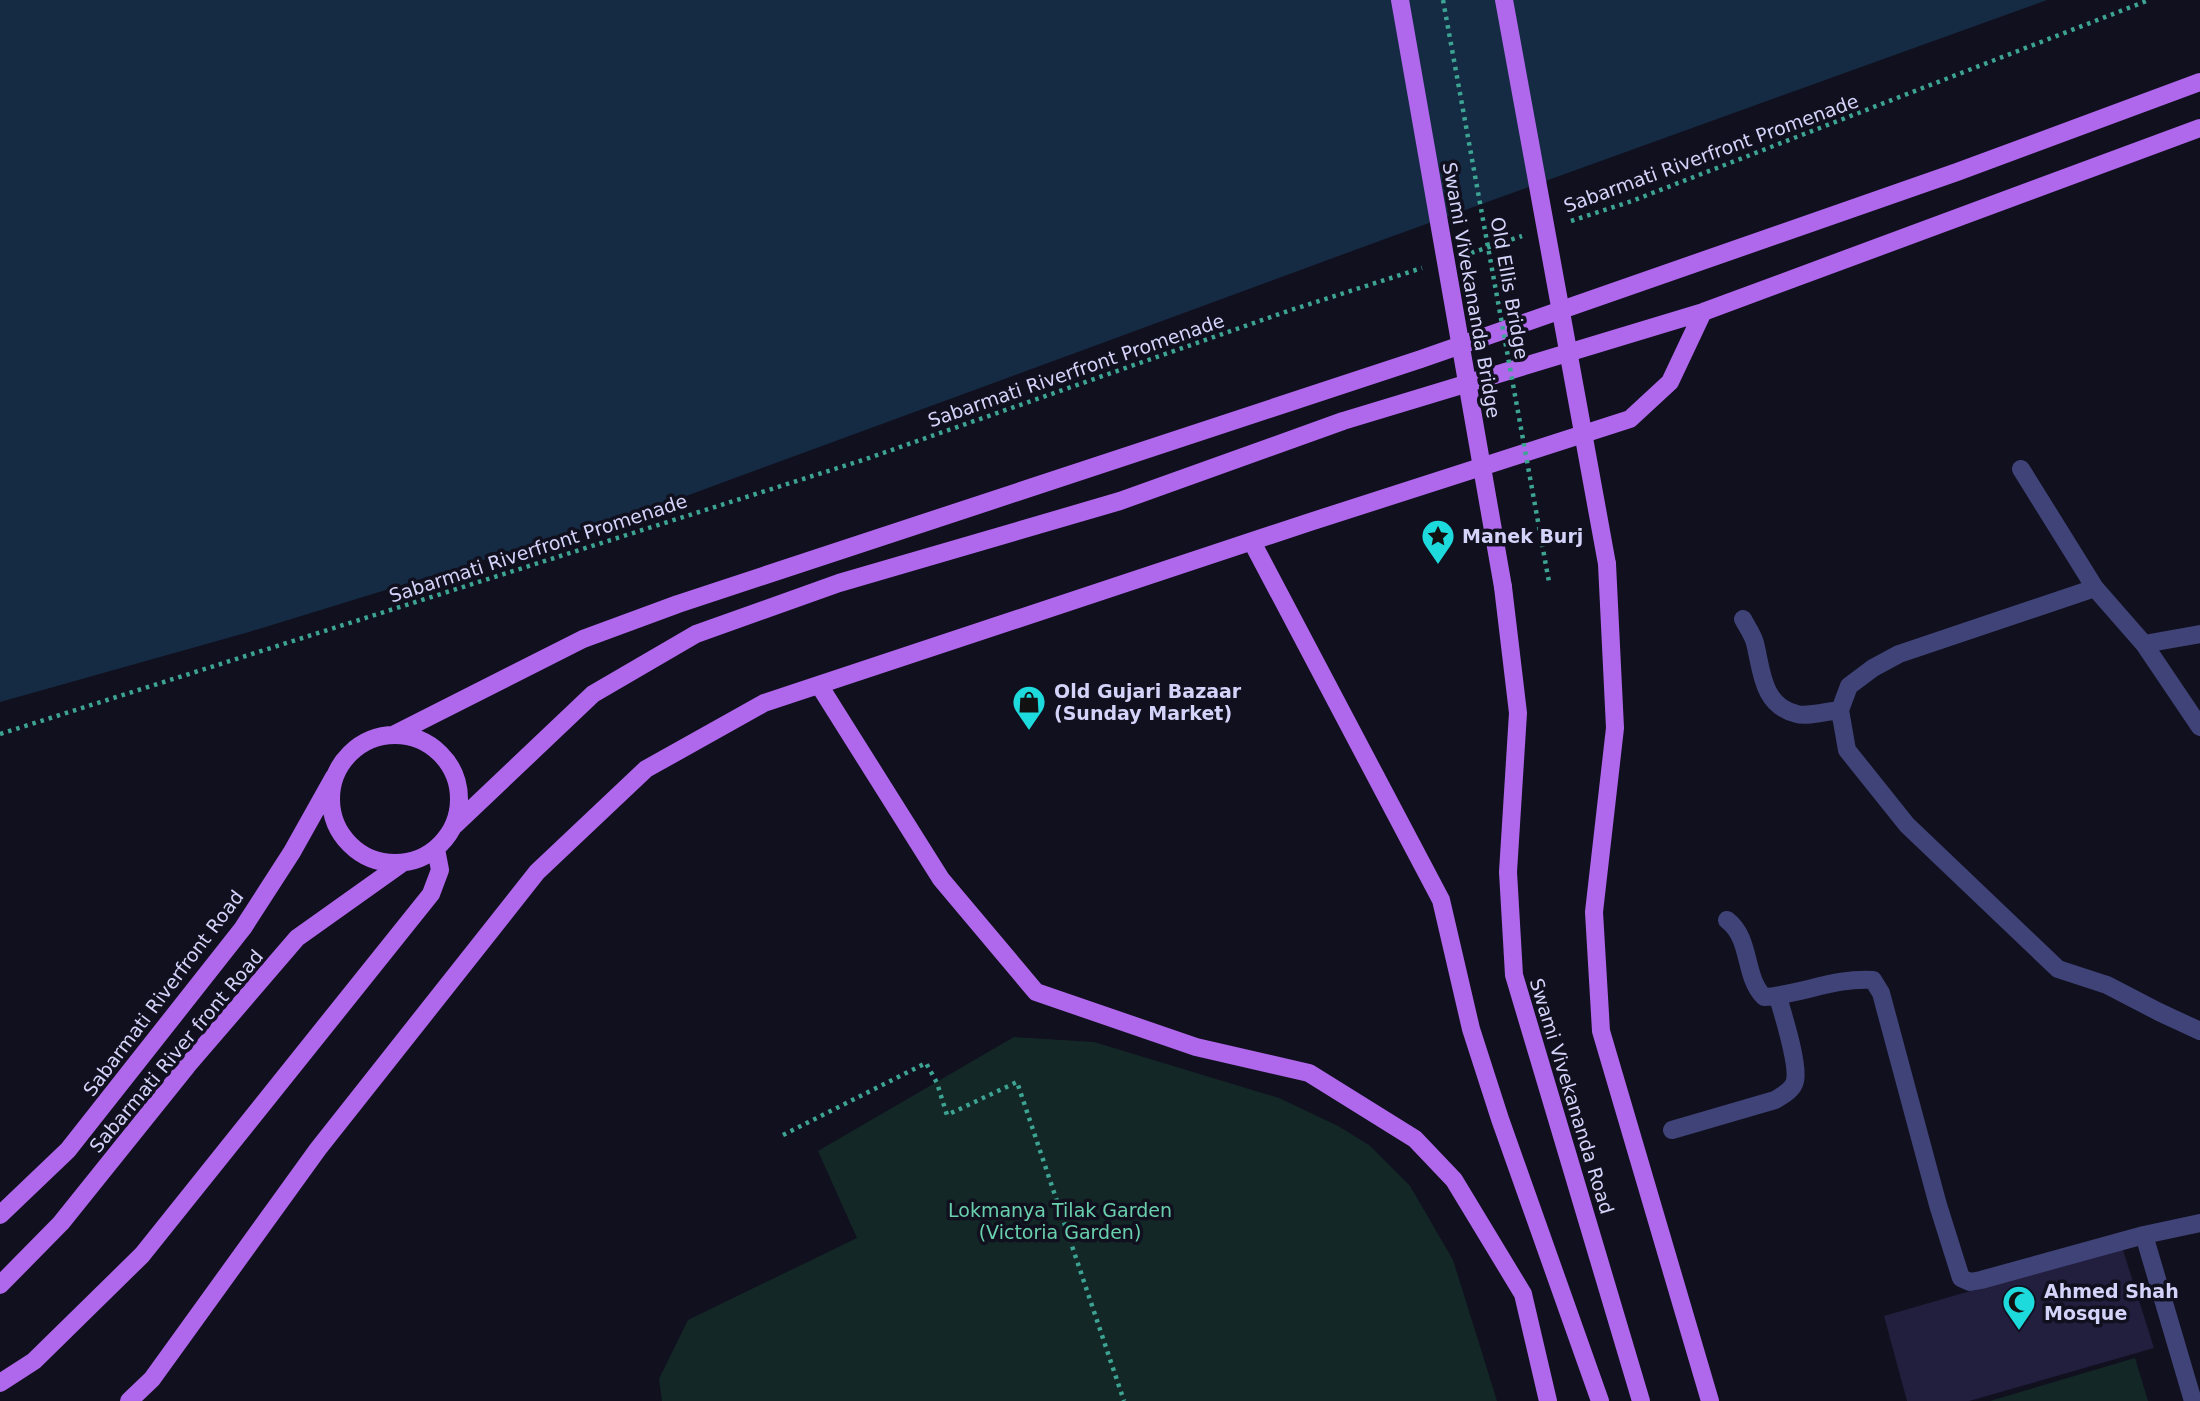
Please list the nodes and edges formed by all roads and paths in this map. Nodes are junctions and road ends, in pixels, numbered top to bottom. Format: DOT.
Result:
graph roads {
  1 [pos="1400,0"];
  2 [pos="1443,0"];
  3 [pos="1504,0"];
  4 [pos="2149,0"];
  5 [pos="2200,82"];
  6 [pos="2200,128"];
  7 [pos="1566,222"];
  8 [pos="1527,235"];
  9 [pos="1460,256"];
  10 [pos="1434,264"];
  11 [pos="1703,312"];
  12 [pos="2021,469"];
  13 [pos="1252,542"];
  14 [pos="1549,582"];
  15 [pos="1503,587"];
  16 [pos="2095,588"];
  17 [pos="1743,619"];
  18 [pos="2200,634"];
  19 [pos="2144,644"];
  20 [pos="819,685"];
  21 [pos="1840,710"];
  22 [pos="2200,727"];
  23 [pos="0,734"];
  24 [pos="395,734"];
  25 [pos="334,777"];
  26 [pos="455,825"];
  27 [pos="436,849"];
  28 [pos="401,864"];
  29 [pos="1727,920"];
  30 [pos="1778,997"];
  31 [pos="2200,1031"];
  32 [pos="1672,1130"];
  33 [pos="783,1135"];
  34 [pos="0,1215"];
  35 [pos="2200,1223"];
  36 [pos="2144,1236"];
  37 [pos="0,1284"];
  38 [pos="0,1383"];
  39 [pos="130,1401"];
  40 [pos="1124,1401"];
  41 [pos="1548,1401"];
  42 [pos="1600,1401"];
  43 [pos="1642,1401"];
  44 [pos="1710,1401"];
  45 [pos="2193,1401"];
  1 -- 15 [label="main road, Swami Vivekananda Bridge, bridge"];
  2 -- 14 [label="path, Old Ellis Bridge, bridge"];
  3 -- 44 [label="main road, bridge"];
  4 -- 7 [label="path, Sabarmati Riverfront Promenade"];
  5 -- 24 [label="main road"];
  6 -- 11 [label="main road"];
  8 -- 9 [label="path"];
  10 -- 23 [label="path, Sabarmati Riverfront Promenade"];
  11 -- 13 [label="main road"];
  11 -- 26 [label="main road"];
  12 -- 16 [label="street"];
  13 -- 20 [label="main road"];
  13 -- 42 [label="main road"];
  15 -- 43 [label="main road, Swami Vivekananda Road"];
  16 -- 19 [label="street"];
  16 -- 21 [label="street"];
  17 -- 21 [label="street"];
  18 -- 19 [label="street"];
  19 -- 22 [label="street"];
  20 -- 39 [label="main road"];
  20 -- 41 [label="main road"];
  21 -- 31 [label="street"];
  24 -- 25 [label="main road"];
  24 -- 26 [label="main road"];
  25 -- 28 [label="main road"];
  25 -- 34 [label="main road, Sabarmati Riverfront Road"];
  26 -- 27 [label="main road"];
  27 -- 28 [label="main road"];
  27 -- 38 [label="main road"];
  28 -- 37 [label="main road, Sabarmati River front Road"];
  29 -- 30 [label="street"];
  30 -- 32 [label="street"];
  30 -- 36 [label="street"];
  33 -- 40 [label="path"];
  35 -- 36 [label="street"];
  36 -- 45 [label="street"];
}
